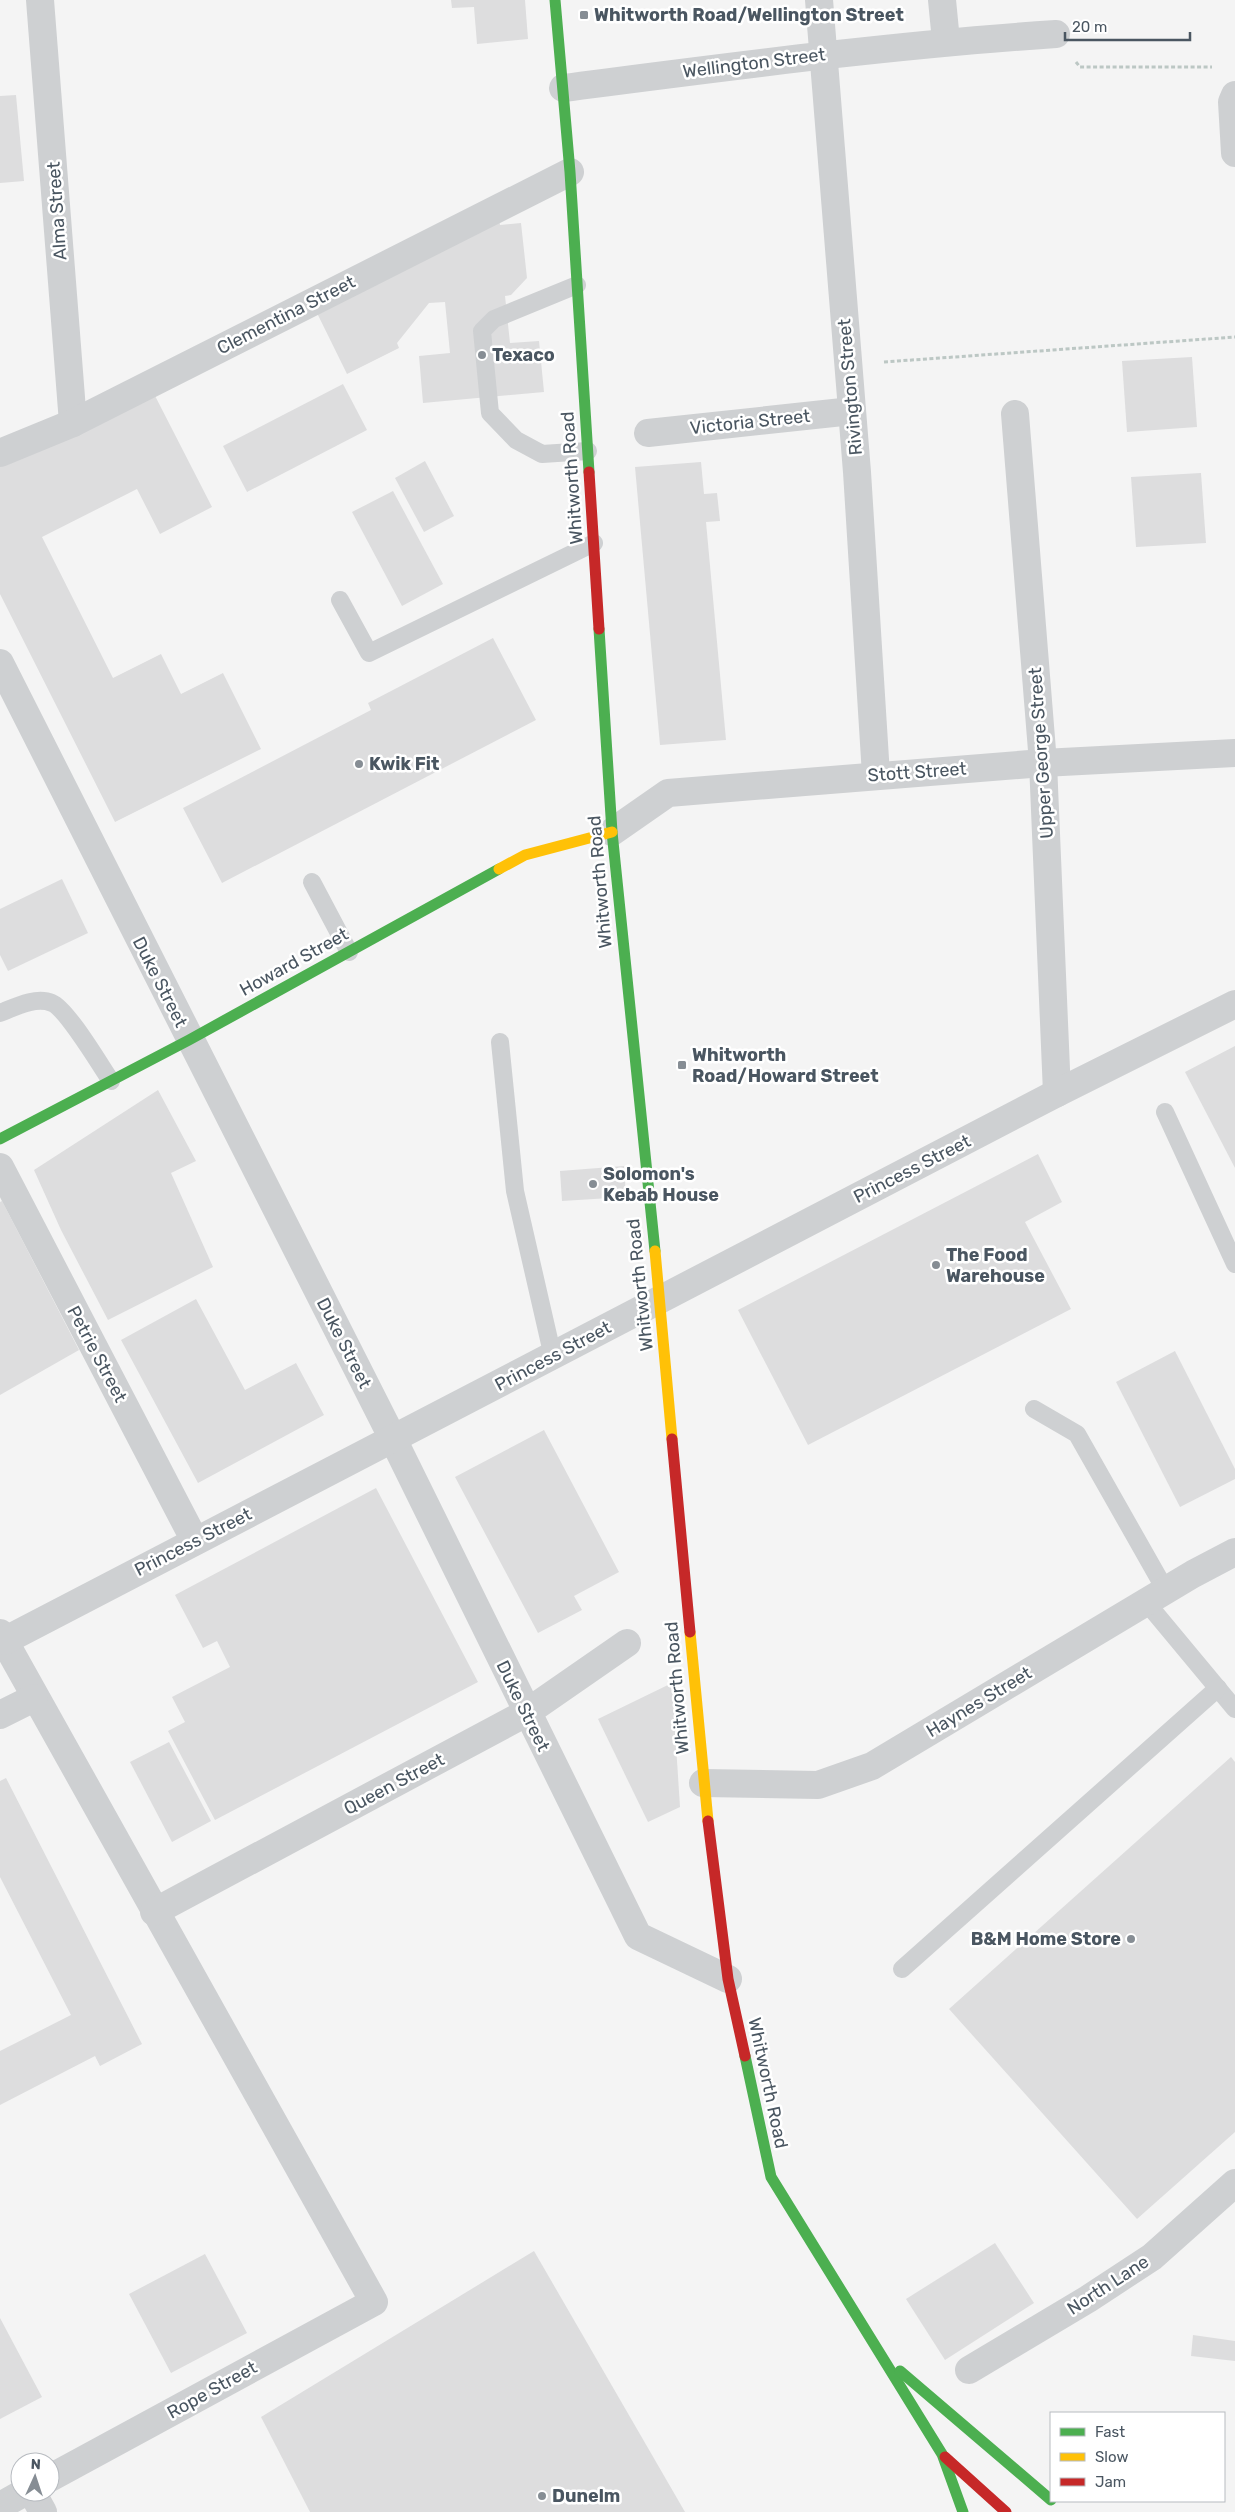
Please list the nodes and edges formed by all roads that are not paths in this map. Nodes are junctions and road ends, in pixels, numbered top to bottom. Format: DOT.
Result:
graph roads {
  1 [pos="40,0"];
  2 [pos="555,0"];
  3 [pos="819,0"];
  4 [pos="942,0"];
  5 [pos="1056,34"];
  6 [pos="946,41"];
  7 [pos="822,54"];
  8 [pos="563,88"];
  9 [pos="1233,98"];
  10 [pos="1235,153"];
  11 [pos="570,172"];
  12 [pos="577,286"];
  13 [pos="852,411"];
  14 [pos="1016,414"];
  15 [pos="74,423"];
  16 [pos="648,433"];
  17 [pos="588,451"];
  18 [pos="0,453"];
  19 [pos="594,543"];
  20 [pos="340,600"];
  21 [pos="0,663"];
  22 [pos="1235,753"];
  23 [pos="1043,763"];
  24 [pos="876,775"];
  25 [pos="612,832"];
  26 [pos="312,882"];
  27 [pos="349,952"];
  28 [pos="1235,1004"];
  29 [pos="0,1014"];
  30 [pos="189,1040"];
  31 [pos="500,1042"];
  32 [pos="111,1081"];
  33 [pos="1057,1093"];
  34 [pos="1165,1112"];
  35 [pos="0,1139"];
  36 [pos="0,1167"];
  37 [pos="1235,1264"];
  38 [pos="660,1300"];
  39 [pos="553,1357"];
  40 [pos="1034,1409"];
  41 [pos="393,1439"];
  42 [pos="195,1541"];
  43 [pos="1235,1552"];
  44 [pos="1156,1597"];
  45 [pos="2,1637"];
  46 [pos="627,1643"];
  47 [pos="1218,1688"];
  48 [pos="34,1698"];
  49 [pos="1235,1709"];
  50 [pos="526,1713"];
  51 [pos="0,1715"];
  52 [pos="703,1783"];
  53 [pos="154,1912"];
  54 [pos="902,1969"];
  55 [pos="728,1979"];
  56 [pos="1235,2183"];
  57 [pos="880,2354"];
  58 [pos="969,2370"];
  59 [pos="942,2454"];
  60 [pos="60,2473"];
  61 [pos="1050,2498"];
  62 [pos="963,2512"];
  63 [pos="1006,2512"];
  1 -- 15 [label="street, Alma Street"];
  2 -- 8 [label="main road, Whitworth Road"];
  3 -- 7 [label="street, Rivington Street"];
  4 -- 6 [label="street"];
  5 -- 6 [label="street, Wellington Street"];
  6 -- 7 [label="street, Wellington Street"];
  7 -- 8 [label="street, Wellington Street"];
  7 -- 13 [label="street, Rivington Street"];
  8 -- 11 [label="main road, Whitworth Road"];
  9 -- 10 [label="street"];
  11 -- 12 [label="main road, Whitworth Road"];
  11 -- 15 [label="street, Clementina Street"];
  12 -- 17 [label="main road, Whitworth Road"];
  12 -- 17 [label="lane"];
  13 -- 16 [label="street, Victoria Street"];
  13 -- 24 [label="street, Rivington Street"];
  14 -- 23 [label="street, Upper George Street"];
  15 -- 18 [label="street, Clementina Street"];
  17 -- 19 [label="main road, Whitworth Road"];
  19 -- 20 [label="lane"];
  19 -- 25 [label="main road, Whitworth Road"];
  21 -- 30 [label="street, Duke Street"];
  22 -- 23 [label="street, Stott Street"];
  23 -- 24 [label="street, Stott Street"];
  23 -- 33 [label="street, Upper George Street"];
  24 -- 25 [label="street, Stott Street"];
  25 -- 27 [label="main road, Howard Street"];
  25 -- 38 [label="main road, Whitworth Road"];
  26 -- 27 [label="lane"];
  27 -- 30 [label="main road, Howard Street"];
  28 -- 33 [label="street, Princess Street"];
  29 -- 32 [label="lane"];
  30 -- 32 [label="main road, Howard Street"];
  30 -- 41 [label="street, Duke Street"];
  31 -- 39 [label="lane"];
  32 -- 35 [label="main road, Howard Street"];
  33 -- 38 [label="street, Princess Street"];
  34 -- 37 [label="lane"];
  36 -- 42 [label="street, Petrie Street"];
  38 -- 39 [label="street, Princess Street"];
  38 -- 52 [label="main road, Whitworth Road"];
  39 -- 41 [label="street, Princess Street"];
  40 -- 44 [label="lane"];
  41 -- 42 [label="street, Princess Street"];
  41 -- 50 [label="street, Duke Street"];
  42 -- 45 [label="street, Princess Street"];
  43 -- 44 [label="street, Haynes Street"];
  44 -- 47 [label="lane"];
  44 -- 52 [label="street, Haynes Street"];
  45 -- 48 [label="street"];
  46 -- 50 [label="street, Queen Street"];
  47 -- 49 [label="lane"];
  47 -- 54 [label="lane"];
  48 -- 51 [label="street"];
  48 -- 53 [label="street"];
  50 -- 53 [label="street, Queen Street"];
  50 -- 55 [label="street, Duke Street"];
  52 -- 55 [label="main road, Whitworth Road"];
  53 -- 60 [label="street, Rope Street"];
  55 -- 57 [label="main road, Whitworth Road"];
  56 -- 58 [label="street, North Lane"];
  57 -- 59 [label="main road, Whitworth Road"];
  57 -- 61 [label="main road"];
  59 -- 62 [label="main road, Whitworth Road"];
  59 -- 63 [label="main road, Whitworth Road"];
}
